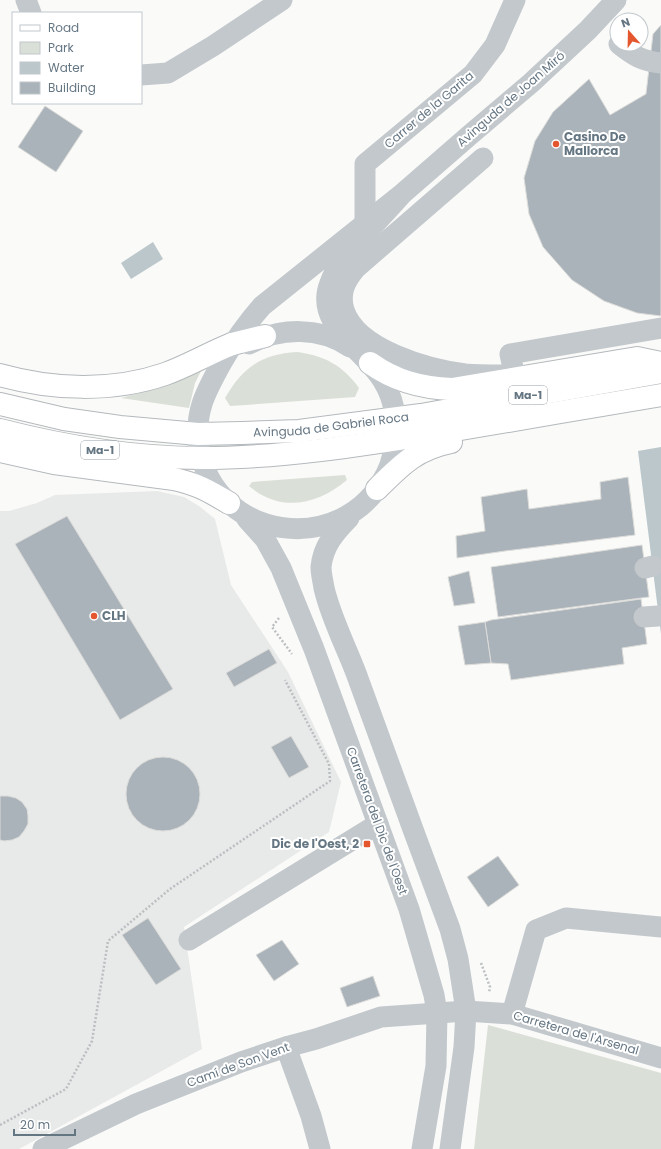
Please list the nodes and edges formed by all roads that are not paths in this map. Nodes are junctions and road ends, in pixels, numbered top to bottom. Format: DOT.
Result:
graph roads {
  1 [pos="26,0"];
  2 [pos="282,0"];
  3 [pos="515,0"];
  4 [pos="616,0"];
  5 [pos="31,12"];
  6 [pos="594,24"];
  7 [pos="609,36"];
  8 [pos="630,52"];
  9 [pos="661,63"];
  10 [pos="142,75"];
  11 [pos="484,158"];
  12 [pos="402,194"];
  13 [pos="365,223"];
  14 [pos="349,275"];
  15 [pos="661,328"];
  16 [pos="340,332"];
  17 [pos="265,336"];
  18 [pos="232,344"];
  19 [pos="364,357"];
  20 [pos="635,358"];
  21 [pos="661,364"];
  22 [pos="513,368"];
  23 [pos="661,372"];
  24 [pos="215,374"];
  25 [pos="0,375"];
  26 [pos="661,395"];
  27 [pos="0,404"];
  28 [pos="395,418"];
  29 [pos="504,421"];
  30 [pos="0,430"];
  31 [pos="198,434"];
  32 [pos="395,440"];
  33 [pos="0,451"];
  34 [pos="202,458"];
  35 [pos="377,489"];
  36 [pos="235,508"];
  37 [pos="356,510"];
  38 [pos="378,824"];
  39 [pos="661,927"];
  40 [pos="189,940"];
  41 [pos="466,1011"];
  42 [pos="437,1013"];
  43 [pos="512,1014"];
  44 [pos="286,1047"];
  45 [pos="661,1058"];
  46 [pos="43,1149"];
  47 [pos="320,1149"];
  48 [pos="422,1149"];
  49 [pos="450,1149"];
  1 -- 5 [label="street"];
  2 -- 10 [label="street"];
  3 -- 13 [label="street, Carrer de la Garita"];
  4 -- 6 [label="street, Avinguda de Joan Miró"];
  6 -- 7 [label="street"];
  6 -- 12 [label="street, Avinguda de Joan Miró"];
  8 -- 9 [label="street"];
  11 -- 14 [label="street"];
  12 -- 13 [label="street"];
  12 -- 16 [label="street"];
  13 -- 18 [label="street"];
  14 -- 16 [label="street"];
  14 -- 20 [label="street"];
  15 -- 22 [label="street"];
  16 -- 19 [label="street"];
  17 -- 18 [label="main road"];
  17 -- 19 [label="street"];
  17 -- 24 [label="street"];
  18 -- 24 [label="street"];
  18 -- 25 [label="main road"];
  19 -- 20 [label="main road"];
  19 -- 28 [label="street"];
  20 -- 21 [label="main road"];
  23 -- 28 [label="main road, Avinguda de Gabriel Roca / Ma-1"];
  24 -- 31 [label="street, Carretera del Dic de l'Oest"];
  26 -- 29 [label="main road, Avinguda de Gabriel Roca / Ma-1"];
  27 -- 31 [label="main road, Avinguda de Gabriel Roca / Ma-1"];
  28 -- 31 [label="main road, Avinguda de Gabriel Roca / Ma-1"];
  28 -- 32 [label="street"];
  29 -- 32 [label="main road, Avinguda de Gabriel Roca / Ma-1"];
  29 -- 35 [label="main road"];
  30 -- 34 [label="main road, Avinguda de Gabriel Roca / Ma-1"];
  31 -- 34 [label="street, Carretera del Dic de l'Oest"];
  32 -- 34 [label="main road, Avinguda de Gabriel Roca / Ma-1"];
  32 -- 35 [label="street"];
  33 -- 36 [label="main road"];
  34 -- 36 [label="street, Carretera del Dic de l'Oest"];
  35 -- 37 [label="street"];
  36 -- 37 [label="street"];
  36 -- 38 [label="street, Carretera del Dic de l'Oest"];
  37 -- 41 [label="street"];
  38 -- 40 [label="street"];
  38 -- 42 [label="street, Carretera del Dic de l'Oest"];
  39 -- 43 [label="street"];
  41 -- 42 [label="street, Camí de Son Vent"];
  41 -- 43 [label="street, Carretera de l'Arsenal"];
  41 -- 49 [label="street"];
  42 -- 44 [label="street, Camí de Son Vent"];
  42 -- 48 [label="street, Carretera del Dic de l'Oest"];
  43 -- 45 [label="street, Carretera de l'Arsenal"];
  44 -- 46 [label="street, Camí de Son Vent"];
  44 -- 47 [label="street"];
}
